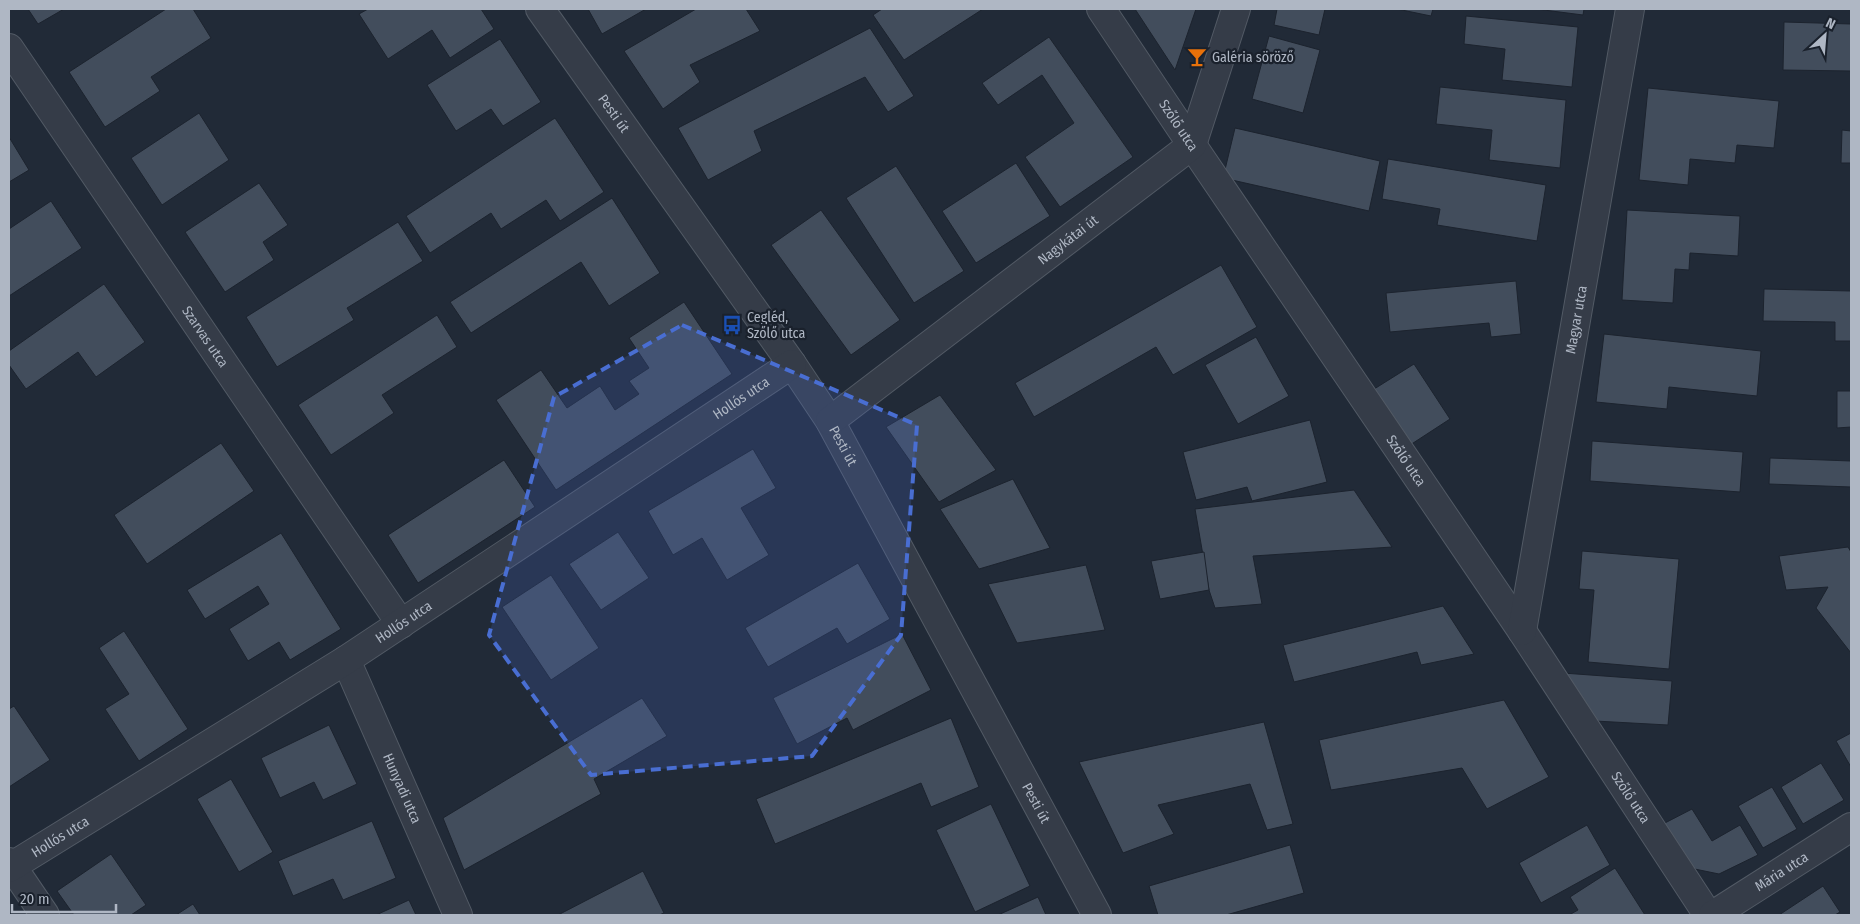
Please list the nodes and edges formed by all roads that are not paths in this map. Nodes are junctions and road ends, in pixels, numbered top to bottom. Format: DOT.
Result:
graph roads {
  1 [pos="540,9"];
  2 [pos="1101,9"];
  3 [pos="1236,9"];
  4 [pos="1630,9"];
  5 [pos="9,48"];
  6 [pos="1192,146"];
  7 [pos="792,364"];
  8 [pos="830,421"];
  9 [pos="402,624"];
  10 [pos="1522,631"];
  11 [pos="346,660"];
  12 [pos="1851,827"];
  13 [pos="10,866"];
  14 [pos="44,915"];
  15 [pos="458,915"];
  16 [pos="1097,915"];
  17 [pos="1708,915"];
  18 [pos="1713,915"];
  1 -- 7 [label="street, Pesti út"];
  2 -- 6 [label="street, Szőlő utca"];
  3 -- 6 [label="street"];
  4 -- 10 [label="street, Magyar utca"];
  5 -- 9 [label="street, Szarvas utca"];
  6 -- 8 [label="street, Nagykátai út"];
  6 -- 10 [label="street, Szőlő utca"];
  7 -- 8 [label="street, Pesti út"];
  7 -- 9 [label="street, Hollós utca"];
  8 -- 16 [label="street, Pesti út"];
  9 -- 11 [label="street, Hollós utca"];
  10 -- 17 [label="street, Szőlő utca"];
  11 -- 13 [label="street, Hollós utca"];
  11 -- 15 [label="street, Hunyadi utca"];
  12 -- 18 [label="street, Mária utca"];
  13 -- 14 [label="street"];
}
